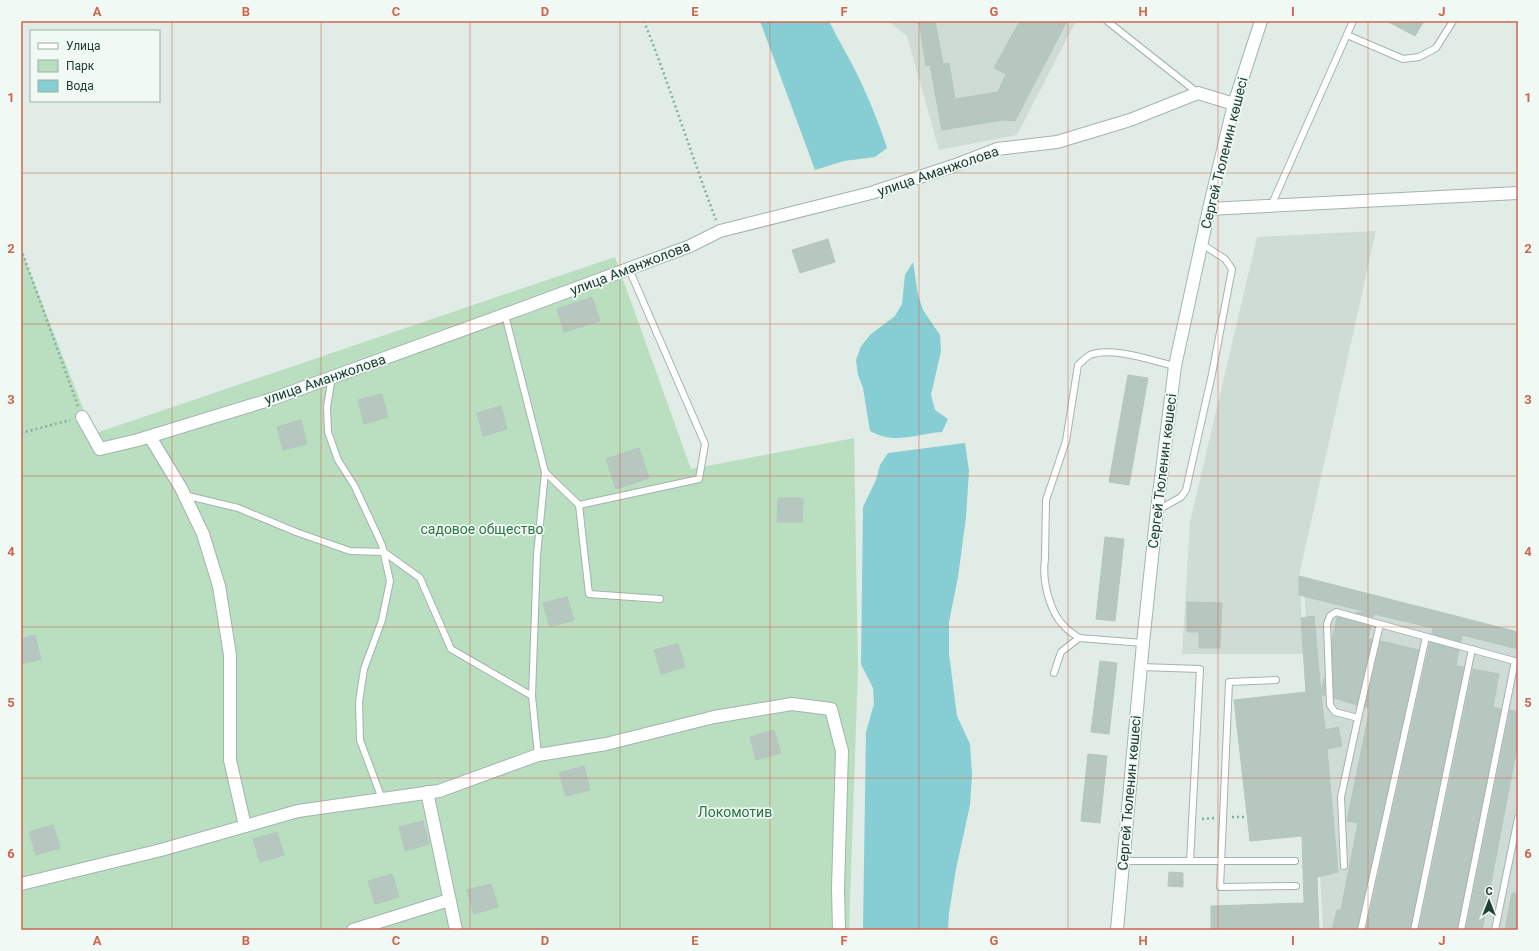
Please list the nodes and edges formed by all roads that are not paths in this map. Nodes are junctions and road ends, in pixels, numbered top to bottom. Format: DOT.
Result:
graph roads {
  1 [pos="1107,21"];
  2 [pos="1261,21"];
  3 [pos="1353,21"];
  4 [pos="1453,21"];
  5 [pos="1347,35"];
  6 [pos="1198,93"];
  7 [pos="1234,104"];
  8 [pos="1518,193"];
  9 [pos="1270,206"];
  10 [pos="1209,209"];
  11 [pos="1202,244"];
  12 [pos="629,269"];
  13 [pos="506,315"];
  14 [pos="1175,366"];
  15 [pos="332,377"];
  16 [pos="82,417"];
  17 [pos="150,437"];
  18 [pos="545,472"];
  19 [pos="184,495"];
  20 [pos="579,505"];
  21 [pos="1157,510"];
  22 [pos="384,552"];
  23 [pos="660,599"];
  24 [pos="1380,624"];
  25 [pos="1426,637"];
  26 [pos="1079,638"];
  27 [pos="1143,643"];
  28 [pos="1472,650"];
  29 [pos="1517,662"];
  30 [pos="1141,667"];
  31 [pos="1054,673"];
  32 [pos="1276,680"];
  33 [pos="532,696"];
  34 [pos="1358,718"];
  35 [pos="538,755"];
  36 [pos="427,792"];
  37 [pos="382,798"];
  38 [pos="1518,818"];
  39 [pos="245,826"];
  40 [pos="1122,861"];
  41 [pos="1190,861"];
  42 [pos="1221,861"];
  43 [pos="1295,861"];
  44 [pos="1344,866"];
  45 [pos="21,884"];
  46 [pos="1296,886"];
  47 [pos="449,900"];
  48 [pos="353,930"];
  49 [pos="456,930"];
  50 [pos="839,930"];
  51 [pos="1117,930"];
  52 [pos="1360,930"];
  53 [pos="1414,930"];
  54 [pos="1461,930"];
  55 [pos="1495,930"];
  1 -- 6 [label="lane"];
  2 -- 7 [label="street, Сергей Тюленин көшесі"];
  3 -- 5 [label="lane"];
  4 -- 5 [label="lane"];
  5 -- 9 [label="lane"];
  6 -- 7 [label="street"];
  6 -- 12 [label="street, улица Аманжолова"];
  7 -- 10 [label="street, Сергей Тюленин көшесі"];
  8 -- 9 [label="street"];
  9 -- 10 [label="street"];
  10 -- 11 [label="street, Сергей Тюленин көшесі"];
  11 -- 14 [label="street, Сергей Тюленин көшесі"];
  11 -- 21 [label="lane"];
  12 -- 13 [label="street, улица Аманжолова"];
  12 -- 20 [label="lane"];
  13 -- 15 [label="street, улица Аманжолова"];
  13 -- 18 [label="lane"];
  14 -- 21 [label="street, Сергей Тюленин көшесі"];
  14 -- 26 [label="lane"];
  15 -- 17 [label="street, улица Аманжолова"];
  15 -- 22 [label="lane"];
  16 -- 17 [label="street, улица Аманжолова"];
  17 -- 19 [label="street"];
  18 -- 20 [label="lane"];
  18 -- 33 [label="lane"];
  19 -- 22 [label="lane"];
  19 -- 39 [label="street"];
  20 -- 23 [label="lane"];
  21 -- 27 [label="street, Сергей Тюленин көшесі"];
  22 -- 33 [label="lane"];
  22 -- 37 [label="lane"];
  24 -- 25 [label="lane"];
  24 -- 34 [label="lane"];
  24 -- 34 [label="lane"];
  25 -- 28 [label="lane"];
  25 -- 52 [label="lane"];
  26 -- 27 [label="lane"];
  26 -- 31 [label="lane"];
  27 -- 30 [label="street, Сергей Тюленин көшесі"];
  28 -- 29 [label="lane"];
  28 -- 53 [label="lane"];
  29 -- 54 [label="lane"];
  30 -- 40 [label="street, Сергей Тюленин көшесі"];
  30 -- 41 [label="lane"];
  32 -- 42 [label="lane"];
  33 -- 35 [label="lane"];
  34 -- 44 [label="lane"];
  35 -- 36 [label="street"];
  35 -- 50 [label="street"];
  36 -- 37 [label="street"];
  36 -- 47 [label="street"];
  37 -- 39 [label="street"];
  38 -- 55 [label="lane"];
  39 -- 45 [label="street"];
  40 -- 41 [label="lane"];
  40 -- 51 [label="street, Сергей Тюленин көшесі"];
  41 -- 42 [label="lane"];
  42 -- 43 [label="lane"];
  42 -- 46 [label="lane"];
  47 -- 48 [label="street"];
  47 -- 49 [label="street"];
}
